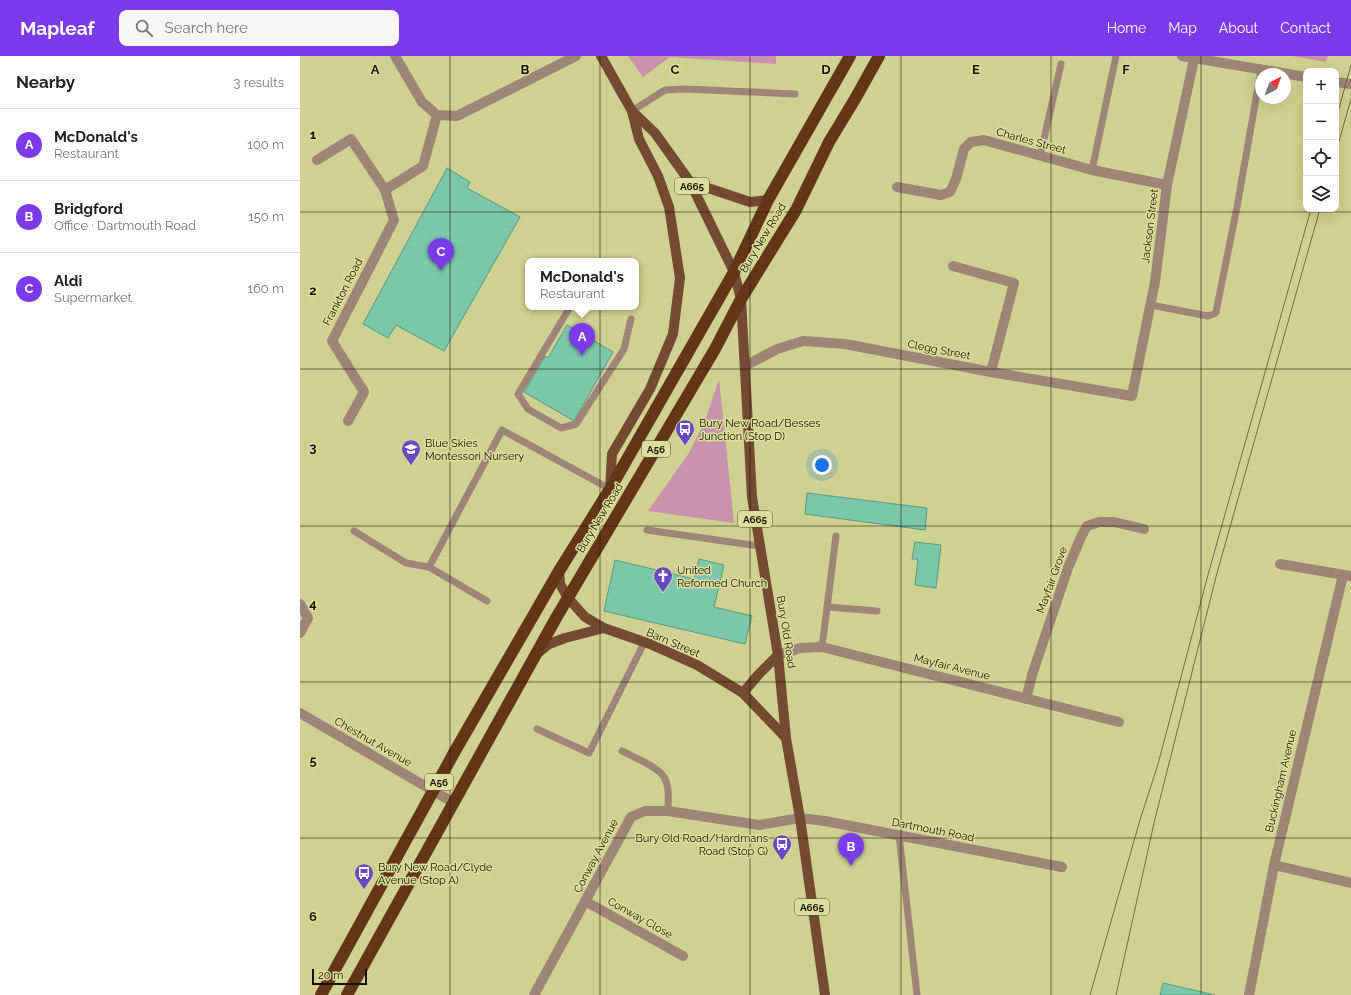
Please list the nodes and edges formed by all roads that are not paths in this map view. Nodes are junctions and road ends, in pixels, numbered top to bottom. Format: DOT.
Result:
graph roads {
  1 [pos="395,56"];
  2 [pos="576,56"];
  3 [pos="601,56"];
  4 [pos="850,56"];
  5 [pos="879,56"];
  6 [pos="1116,56"];
  7 [pos="1182,56"];
  8 [pos="1194,59"];
  9 [pos="1061,64"];
  10 [pos="1255,69"];
  11 [pos="1291,75"];
  12 [pos="1303,77"];
  13 [pos="1339,82"];
  14 [pos="1351,84"];
  15 [pos="795,94"];
  16 [pos="1255,104"];
  17 [pos="632,111"];
  18 [pos="437,115"];
  19 [pos="1040,156"];
  20 [pos="317,160"];
  21 [pos="1092,170"];
  22 [pos="690,182"];
  23 [pos="1168,185"];
  24 [pos="897,187"];
  25 [pos="385,190"];
  26 [pos="768,200"];
  27 [pos="953,266"];
  28 [pos="734,272"];
  29 [pos="741,299"];
  30 [pos="1150,304"];
  31 [pos="568,310"];
  32 [pos="631,319"];
  33 [pos="745,366"];
  34 [pos="991,372"];
  35 [pos="1132,396"];
  36 [pos="348,420"];
  37 [pos="610,489"];
  38 [pos="1144,529"];
  39 [pos="647,530"];
  40 [pos="354,531"];
  41 [pos="836,536"];
  42 [pos="759,546"];
  43 [pos="1280,564"];
  44 [pos="429,567"];
  45 [pos="559,571"];
  46 [pos="1347,575"];
  47 [pos="568,598"];
  48 [pos="487,601"];
  49 [pos="300,604"];
  50 [pos="826,606"];
  51 [pos="877,611"];
  52 [pos="604,628"];
  53 [pos="300,633"];
  54 [pos="644,643"];
  55 [pos="822,646"];
  56 [pos="536,654"];
  57 [pos="778,655"];
  58 [pos="743,693"];
  59 [pos="1026,698"];
  60 [pos="300,714"];
  61 [pos="1119,722"];
  62 [pos="537,729"];
  63 [pos="786,738"];
  64 [pos="622,751"];
  65 [pos="434,791"];
  66 [pos="454,803"];
  67 [pos="668,811"];
  68 [pos="800,818"];
  69 [pos="899,835"];
  70 [pos="1274,865"];
  71 [pos="1062,867"];
  72 [pos="1351,883"];
  73 [pos="585,901"];
  74 [pos="683,956"];
  75 [pos="321,995"];
  76 [pos="347,995"];
  77 [pos="534,995"];
  78 [pos="825,995"];
  79 [pos="916,995"];
  80 [pos="1249,995"];
  1 -- 18 [label="street"];
  2 -- 18 [label="street"];
  3 -- 17 [label="main road, A665"];
  4 -- 26 [label="highway, Bury New Road / A56"];
  5 -- 29 [label="highway, Bury New Road / A56"];
  6 -- 21 [label="lane"];
  7 -- 8 [label="street"];
  8 -- 10 [label="street"];
  8 -- 23 [label="street, Jackson Street"];
  9 -- 19 [label="lane"];
  11 -- 12 [label="street"];
  13 -- 14 [label="street"];
  15 -- 17 [label="lane"];
  16 -- 30 [label="lane"];
  17 -- 22 [label="main road, A665"];
  17 -- 37 [label="main road"];
  18 -- 25 [label="street"];
  19 -- 21 [label="street, Charles Street"];
  19 -- 24 [label="street, Charles Street"];
  20 -- 25 [label="street, Frankton Road"];
  21 -- 23 [label="street, Charles Street"];
  22 -- 26 [label="main road"];
  22 -- 28 [label="main road, A665"];
  23 -- 30 [label="street, Jackson Street"];
  25 -- 36 [label="street, Frankton Road"];
  26 -- 28 [label="highway, Bury New Road / A56"];
  27 -- 34 [label="street"];
  28 -- 29 [label="main road, Bury Old Road / A665"];
  28 -- 37 [label="highway, Bury New Road / A56"];
  29 -- 33 [label="main road, Bury Old Road / A665"];
  29 -- 47 [label="highway, Bury New Road / A56"];
  30 -- 35 [label="street, Jackson Street"];
  31 -- 32 [label="lane"];
  33 -- 34 [label="street, Clegg Street"];
  33 -- 42 [label="main road, Bury Old Road / A665"];
  34 -- 35 [label="street, Clegg Street"];
  37 -- 44 [label="lane"];
  37 -- 45 [label="highway, Bury New Road / A56"];
  38 -- 59 [label="street, Mayfair Grove"];
  39 -- 42 [label="lane"];
  40 -- 44 [label="lane"];
  41 -- 50 [label="lane"];
  42 -- 57 [label="main road, Bury Old Road / A665"];
  43 -- 46 [label="street"];
  44 -- 48 [label="lane"];
  45 -- 47 [label="main road, Barn Street"];
  45 -- 65 [label="highway, Bury New Road / A56"];
  46 -- 70 [label="street, Buckingham Avenue"];
  47 -- 52 [label="main road, Barn Street"];
  47 -- 56 [label="highway, Bury New Road / A56"];
  49 -- 53 [label="street"];
  50 -- 51 [label="lane"];
  50 -- 55 [label="lane"];
  52 -- 54 [label="main road, Barn Street"];
  52 -- 56 [label="main road"];
  54 -- 58 [label="main road, Barn Street"];
  54 -- 62 [label="lane"];
  55 -- 57 [label="street, Mayfair Avenue"];
  55 -- 59 [label="street, Mayfair Avenue"];
  56 -- 66 [label="highway, Bury New Road / A56"];
  57 -- 58 [label="main road"];
  57 -- 63 [label="main road, Bury Old Road / A665"];
  58 -- 63 [label="main road, Barn Street"];
  59 -- 61 [label="street, Mayfair Avenue"];
  60 -- 65 [label="street, Chestnut Avenue"];
  63 -- 68 [label="main road, Bury Old Road / A665"];
  64 -- 67 [label="lane"];
  65 -- 66 [label="street, Chestnut Avenue"];
  65 -- 75 [label="highway, Bury New Road / A56"];
  66 -- 76 [label="highway, Bury New Road / A56"];
  67 -- 68 [label="street, Conway Avenue"];
  67 -- 73 [label="street, Conway Avenue"];
  68 -- 69 [label="street, Dartmouth Road"];
  68 -- 78 [label="main road, Bury Old Road / A665"];
  69 -- 71 [label="street, Dartmouth Road"];
  69 -- 79 [label="lane"];
  70 -- 72 [label="street"];
  70 -- 80 [label="street, Buckingham Avenue"];
  73 -- 74 [label="street, Conway Close"];
  73 -- 77 [label="street, Conway Avenue"];
}
